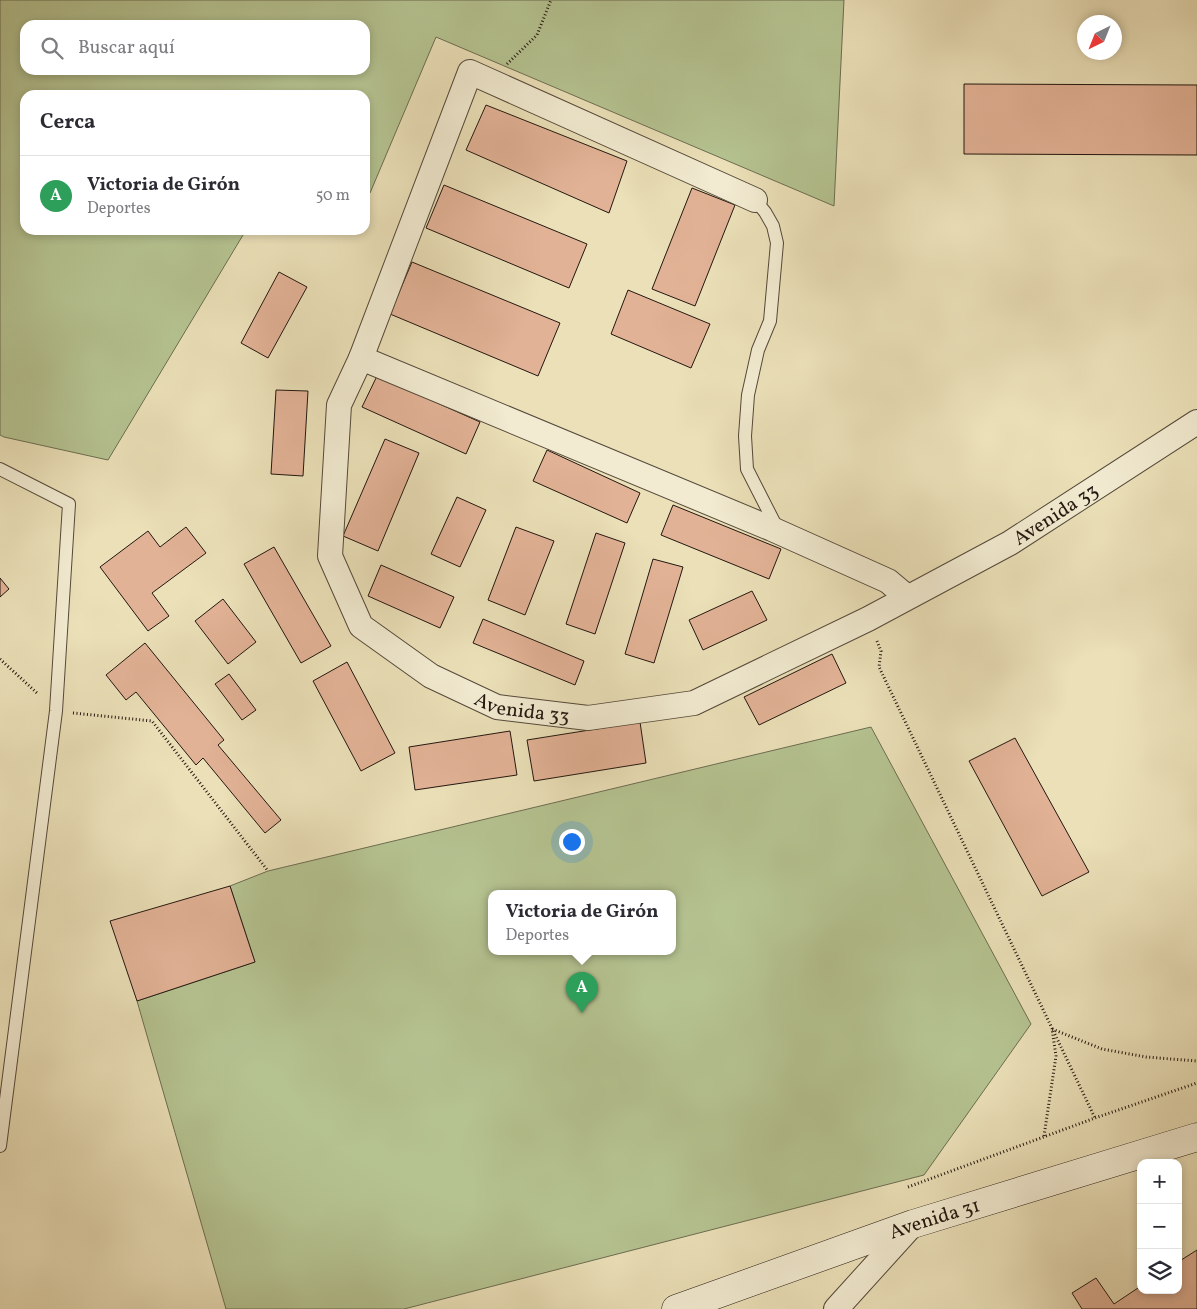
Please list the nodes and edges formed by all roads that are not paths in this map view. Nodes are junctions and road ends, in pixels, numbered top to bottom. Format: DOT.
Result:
graph roads {
  1 [pos="755,200"];
  2 [pos="360,358"];
  3 [pos="1197,422"];
  4 [pos="0,469"];
  5 [pos="772,529"];
  6 [pos="907,597"];
  7 [pos="1197,1137"];
  8 [pos="0,1146"];
  9 [pos="913,1224"];
  10 [pos="676,1309"];
  11 [pos="836,1309"];
  1 -- 2 [label="street"];
  1 -- 5 [label="lane"];
  2 -- 5 [label="street"];
  2 -- 6 [label="street, Avenida 33"];
  3 -- 6 [label="street, Avenida 33"];
  4 -- 8 [label="lane"];
  5 -- 6 [label="street"];
  7 -- 9 [label="main road, Avenida 31"];
  9 -- 10 [label="main road, Avenida 31"];
  9 -- 11 [label="street"];
}
